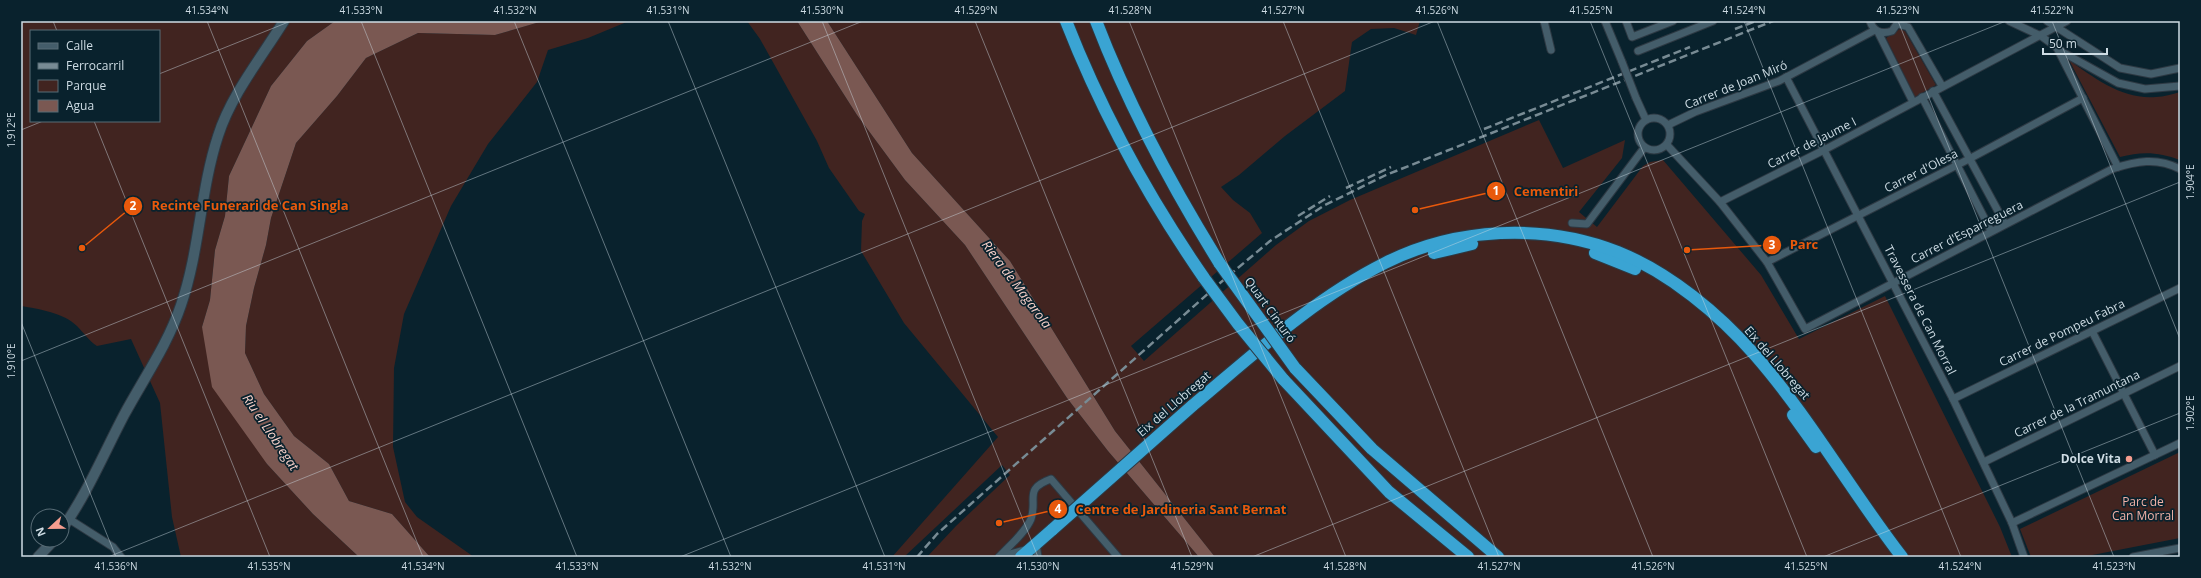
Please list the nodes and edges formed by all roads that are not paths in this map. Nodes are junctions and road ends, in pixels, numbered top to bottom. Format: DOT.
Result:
graph roads {
  1 [pos="284,21"];
  2 [pos="1066,21"];
  3 [pos="1096,21"];
  4 [pos="1544,21"];
  5 [pos="1605,21"];
  6 [pos="1626,21"];
  7 [pos="1673,21"];
  8 [pos="1713,21"];
  9 [pos="1870,21"];
  10 [pos="2009,21"];
  11 [pos="2047,21"];
  12 [pos="2067,21"];
  13 [pos="1898,22"];
  14 [pos="2056,27"];
  15 [pos="1876,31"];
  16 [pos="2041,36"];
  17 [pos="2056,47"];
  18 [pos="1551,50"];
  19 [pos="1638,51"];
  20 [pos="2180,68"];
  21 [pos="1786,77"];
  22 [pos="1942,86"];
  23 [pos="2180,86"];
  24 [pos="1933,91"];
  25 [pos="1922,97"];
  26 [pos="2083,98"];
  27 [pos="1913,102"];
  28 [pos="1646,120"];
  29 [pos="1668,125"];
  30 [pos="1667,145"];
  31 [pos="1644,148"];
  32 [pos="1824,150"];
  33 [pos="1968,159"];
  34 [pos="1956,164"];
  35 [pos="2118,167"];
  36 [pos="2180,169"];
  37 [pos="1720,202"];
  38 [pos="1859,216"];
  39 [pos="1572,223"];
  40 [pos="2005,224"];
  41 [pos="1992,231"];
  42 [pos="1767,262"];
  43 [pos="1353,282"];
  44 [pos="1894,282"];
  45 [pos="2180,288"];
  46 [pos="2092,331"];
  47 [pos="2180,366"];
  48 [pos="2124,393"];
  49 [pos="1953,399"];
  50 [pos="2180,443"];
  51 [pos="2155,455"];
  52 [pos="1984,462"];
  53 [pos="70,519"];
  54 [pos="2012,523"];
  55 [pos="46,548"];
  56 [pos="2180,548"];
  57 [pos="1035,549"];
  58 [pos="38,557"];
  59 [pos="121,557"];
  60 [pos="999,557"];
  61 [pos="1020,557"];
  62 [pos="1118,557"];
  63 [pos="1468,557"];
  64 [pos="1498,557"];
  65 [pos="1894,557"];
  66 [pos="1902,557"];
  67 [pos="2024,557"];
  68 [pos="2133,557"];
  1 -- 53 [label="street"];
  2 -- 63 [label="highway, bridge"];
  3 -- 64 [label="highway, Quart Cinturó, bridge"];
  4 -- 18 [label="street"];
  5 -- 28 [label="street, bridge"];
  6 -- 7 [label="street"];
  8 -- 19 [label="street"];
  9 -- 15 [label="street"];
  10 -- 16 [label="street"];
  11 -- 14 [label="street"];
  12 -- 14 [label="street"];
  13 -- 15 [label="street, Carrer de Joan Miró"];
  13 -- 22 [label="street"];
  14 -- 16 [label="street"];
  14 -- 20 [label="street"];
  15 -- 21 [label="street, Carrer de Joan Miró"];
  15 -- 27 [label="street"];
  16 -- 17 [label="street"];
  16 -- 22 [label="street"];
  17 -- 23 [label="street"];
  17 -- 26 [label="street"];
  21 -- 29 [label="street, Carrer de Joan Miró"];
  21 -- 32 [label="street, Travessera de Can Morral"];
  22 -- 24 [label="street, Carrer de Jaume I"];
  24 -- 25 [label="street, Carrer de Jaume I"];
  24 -- 33 [label="street"];
  25 -- 27 [label="street, Carrer de Jaume I"];
  25 -- 34 [label="street"];
  26 -- 33 [label="street, Carrer d'Olesa"];
  26 -- 35 [label="street"];
  27 -- 32 [label="street, Carrer de Jaume I"];
  28 -- 29 [label="street"];
  28 -- 31 [label="street"];
  29 -- 30 [label="street"];
  30 -- 31 [label="street"];
  30 -- 37 [label="street"];
  31 -- 39 [label="street"];
  32 -- 37 [label="street, Carrer de Jaume I"];
  32 -- 38 [label="street, Travessera de Can Morral"];
  33 -- 34 [label="street, Carrer d'Olesa"];
  33 -- 40 [label="street"];
  34 -- 38 [label="street, Carrer d'Olesa"];
  34 -- 41 [label="street"];
  35 -- 36 [label="street, Carrer d'Esparreguera"];
  35 -- 40 [label="street, Carrer d'Esparreguera"];
  37 -- 42 [label="street"];
  38 -- 42 [label="street, Carrer d'Olesa"];
  38 -- 44 [label="street, Travessera de Can Morral"];
  40 -- 41 [label="street, Carrer d'Esparreguera"];
  41 -- 44 [label="street, Carrer d'Esparreguera"];
  42 -- 44 [label="street, Carrer d'Esparreguera"];
  43 -- 57 [label="highway, Eix del Llobregat, bridge"];
  43 -- 65 [label="highway, Eix del Llobregat"];
  43 -- 66 [label="highway, Eix del Llobregat"];
  44 -- 49 [label="street, Travessera de Can Morral"];
  45 -- 46 [label="street, Carrer de Pompeu Fabra"];
  46 -- 48 [label="street"];
  46 -- 49 [label="street, Carrer de Pompeu Fabra"];
  47 -- 48 [label="street, Carrer de la Tramuntana"];
  48 -- 51 [label="street"];
  48 -- 52 [label="street, Carrer de la Tramuntana"];
  49 -- 52 [label="street, Travessera de Can Morral"];
  50 -- 51 [label="street"];
  51 -- 54 [label="street"];
  52 -- 54 [label="street, Travessera de Can Morral"];
  53 -- 59 [label="street"];
  54 -- 67 [label="street, Travessera de Can Morral"];
  55 -- 58 [label="street"];
  56 -- 68 [label="street"];
  57 -- 60 [label="street"];
  57 -- 61 [label="highway, Eix del Llobregat"];
  60 -- 62 [label="street"];
}
